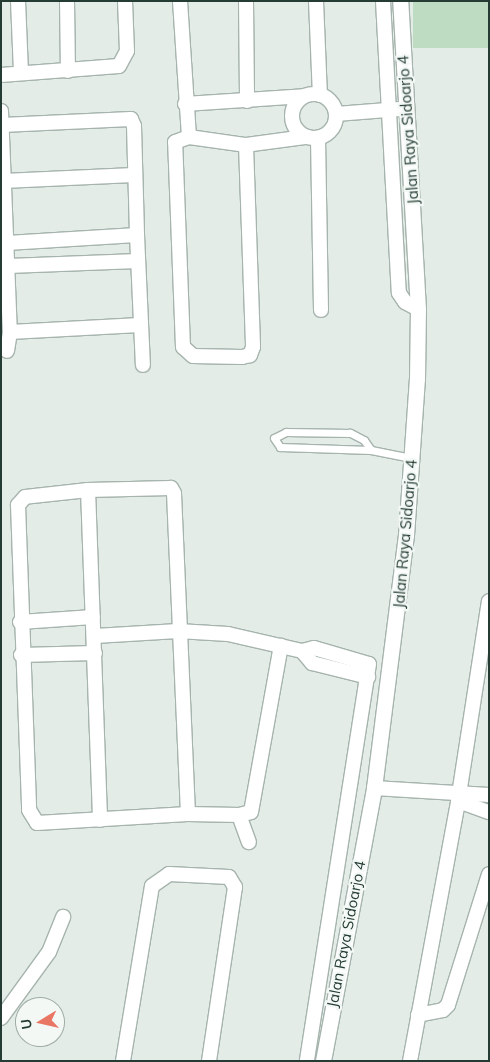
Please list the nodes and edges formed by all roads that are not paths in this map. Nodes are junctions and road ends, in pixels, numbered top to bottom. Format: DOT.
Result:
graph roads {
  1 [pos="18,1"];
  2 [pos="67,1"];
  3 [pos="126,1"];
  4 [pos="180,1"];
  5 [pos="246,1"];
  6 [pos="316,1"];
  7 [pos="383,1"];
  8 [pos="400,1"];
  9 [pos="68,71"];
  10 [pos="21,73"];
  11 [pos="1,75"];
  12 [pos="320,95"];
  13 [pos="304,96"];
  14 [pos="247,102"];
  15 [pos="185,104"];
  16 [pos="398,110"];
  17 [pos="1,111"];
  18 [pos="336,114"];
  19 [pos="2,124"];
  20 [pos="189,137"];
  21 [pos="312,137"];
  22 [pos="246,145"];
  23 [pos="134,175"];
  24 [pos="3,180"];
  25 [pos="137,235"];
  26 [pos="7,243"];
  27 [pos="138,261"];
  28 [pos="6,262"];
  29 [pos="321,310"];
  30 [pos="140,325"];
  31 [pos="10,332"];
  32 [pos="7,351"];
  33 [pos="143,365"];
  34 [pos="371,450"];
  35 [pos="411,458"];
  36 [pos="88,490"];
  37 [pos="489,601"];
  38 [pos="93,617"];
  39 [pos="20,622"];
  40 [pos="178,631"];
  41 [pos="95,636"];
  42 [pos="281,646"];
  43 [pos="95,653"];
  44 [pos="21,655"];
  45 [pos="362,720"];
  46 [pos="382,725"];
  47 [pos="374,788"];
  48 [pos="489,795"];
  49 [pos="458,798"];
  50 [pos="489,812"];
  51 [pos="188,814"];
  52 [pos="239,816"];
  53 [pos="100,820"];
  54 [pos="249,842"];
  55 [pos="489,874"];
  56 [pos="63,917"];
  57 [pos="418,1015"];
  58 [pos="1,1018"];
  59 [pos="123,1061"];
  60 [pos="208,1061"];
  61 [pos="308,1061"];
  62 [pos="323,1061"];
  63 [pos="410,1061"];
  1 -- 10 [label="street"];
  2 -- 9 [label="street"];
  3 -- 9 [label="street"];
  4 -- 15 [label="street"];
  5 -- 14 [label="street"];
  6 -- 12 [label="street"];
  7 -- 16 [label="street"];
  8 -- 16 [label="street, Jalan Raya Sidoarjo 4"];
  9 -- 10 [label="street"];
  10 -- 11 [label="street"];
  12 -- 13 [label="street"];
  12 -- 18 [label="street"];
  13 -- 14 [label="street"];
  13 -- 21 [label="street"];
  14 -- 15 [label="street"];
  15 -- 20 [label="street"];
  16 -- 18 [label="street"];
  16 -- 35 [label="street, Jalan Raya Sidoarjo 4"];
  17 -- 19 [label="street"];
  18 -- 21 [label="street"];
  19 -- 23 [label="street"];
  19 -- 24 [label="street"];
  20 -- 22 [label="street"];
  20 -- 22 [label="street"];
  21 -- 22 [label="street"];
  21 -- 29 [label="street"];
  23 -- 24 [label="street"];
  23 -- 25 [label="street"];
  24 -- 26 [label="street"];
  25 -- 26 [label="street"];
  25 -- 27 [label="street"];
  26 -- 28 [label="street"];
  27 -- 28 [label="street"];
  27 -- 30 [label="street"];
  28 -- 31 [label="street"];
  30 -- 31 [label="street"];
  30 -- 33 [label="street"];
  31 -- 32 [label="street"];
  34 -- 34 [label="lane"];
  34 -- 35 [label="lane"];
  35 -- 46 [label="street, Jalan Raya Sidoarjo 4"];
  36 -- 38 [label="street"];
  36 -- 39 [label="street"];
  36 -- 40 [label="street"];
  37 -- 49 [label="street"];
  38 -- 39 [label="street"];
  38 -- 41 [label="street"];
  39 -- 44 [label="street"];
  40 -- 41 [label="street"];
  40 -- 42 [label="street"];
  40 -- 51 [label="street"];
  41 -- 43 [label="street"];
  42 -- 45 [label="street"];
  42 -- 52 [label="street"];
  43 -- 44 [label="street"];
  43 -- 53 [label="street"];
  44 -- 53 [label="street"];
  45 -- 46 [label="street"];
  45 -- 61 [label="street"];
  46 -- 47 [label="street, Jalan Raya Sidoarjo 4"];
  47 -- 49 [label="street"];
  47 -- 62 [label="street, Jalan Raya Sidoarjo 4"];
  48 -- 49 [label="street"];
  49 -- 50 [label="street"];
  49 -- 57 [label="street"];
  51 -- 52 [label="street"];
  51 -- 53 [label="street"];
  52 -- 54 [label="street"];
  55 -- 57 [label="street"];
  56 -- 58 [label="street"];
  57 -- 63 [label="street"];
  59 -- 60 [label="street"];
}
